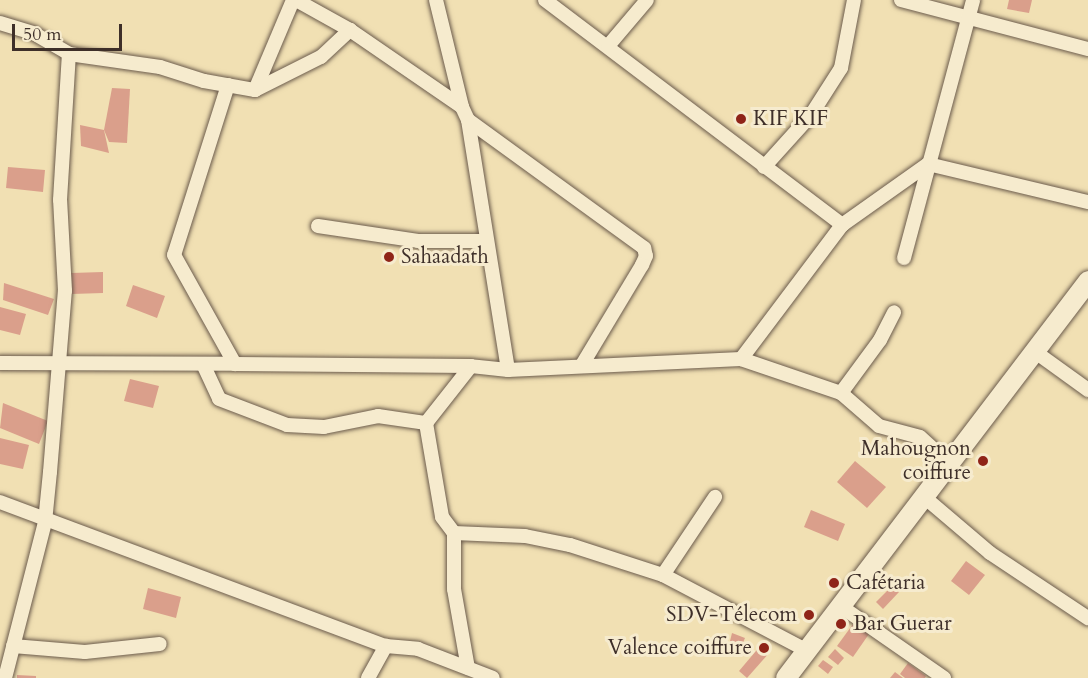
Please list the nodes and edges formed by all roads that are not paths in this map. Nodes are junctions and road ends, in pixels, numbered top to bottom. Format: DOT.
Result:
graph roads {
  1 [pos="295,0"];
  2 [pos="436,0"];
  3 [pos="545,0"];
  4 [pos="647,0"];
  5 [pos="854,0"];
  6 [pos="901,0"];
  7 [pos="973,0"];
  8 [pos="968,19"];
  9 [pos="0,23"];
  10 [pos="350,30"];
  11 [pos="608,46"];
  12 [pos="1088,49"];
  13 [pos="69,54"];
  14 [pos="228,85"];
  15 [pos="255,90"];
  16 [pos="465,113"];
  17 [pos="928,164"];
  18 [pos="764,167"];
  19 [pos="1088,202"];
  20 [pos="842,225"];
  21 [pos="318,226"];
  22 [pos="486,240"];
  23 [pos="904,258"];
  24 [pos="1088,282"];
  25 [pos="894,312"];
  26 [pos="1034,351"];
  27 [pos="741,359"];
  28 [pos="0,363"];
  29 [pos="235,363"];
  30 [pos="203,364"];
  31 [pos="60,365"];
  32 [pos="582,365"];
  33 [pos="471,366"];
  34 [pos="508,370"];
  35 [pos="1088,390"];
  36 [pos="841,393"];
  37 [pos="426,423"];
  38 [pos="949,463"];
  39 [pos="923,496"];
  40 [pos="716,497"];
  41 [pos="0,502"];
  42 [pos="45,522"];
  43 [pos="454,533"];
  44 [pos="663,575"];
  45 [pos="839,605"];
  46 [pos="1088,618"];
  47 [pos="160,644"];
  48 [pos="13,646"];
  49 [pos="386,646"];
  50 [pos="806,650"];
  51 [pos="468,668"];
  52 [pos="5,678"];
  53 [pos="368,678"];
  54 [pos="493,678"];
  55 [pos="786,678"];
  56 [pos="944,678"];
  1 -- 10 [label="street"];
  1 -- 15 [label="street"];
  2 -- 16 [label="street"];
  3 -- 11 [label="street"];
  4 -- 11 [label="street"];
  5 -- 18 [label="street"];
  6 -- 8 [label="street"];
  7 -- 8 [label="street"];
  8 -- 12 [label="street"];
  8 -- 17 [label="street"];
  9 -- 13 [label="street"];
  10 -- 15 [label="street"];
  10 -- 16 [label="street"];
  11 -- 18 [label="street"];
  13 -- 14 [label="street"];
  13 -- 31 [label="street"];
  14 -- 15 [label="street"];
  14 -- 29 [label="street"];
  16 -- 22 [label="street"];
  16 -- 32 [label="street"];
  17 -- 19 [label="street"];
  17 -- 20 [label="street"];
  17 -- 23 [label="street"];
  18 -- 20 [label="street"];
  20 -- 27 [label="street"];
  21 -- 22 [label="street"];
  22 -- 34 [label="street"];
  24 -- 26 [label="main road"];
  25 -- 36 [label="street"];
  26 -- 35 [label="street"];
  26 -- 38 [label="main road"];
  27 -- 32 [label="street"];
  27 -- 36 [label="street"];
  28 -- 31 [label="street"];
  29 -- 30 [label="street"];
  29 -- 33 [label="street"];
  30 -- 31 [label="street"];
  30 -- 37 [label="street"];
  31 -- 42 [label="street"];
  32 -- 34 [label="street"];
  33 -- 34 [label="street"];
  33 -- 37 [label="street"];
  36 -- 38 [label="street"];
  37 -- 43 [label="street"];
  38 -- 39 [label="main road"];
  39 -- 45 [label="main road"];
  39 -- 46 [label="street"];
  40 -- 44 [label="street"];
  41 -- 42 [label="street"];
  42 -- 48 [label="street"];
  42 -- 49 [label="street"];
  43 -- 44 [label="street"];
  43 -- 51 [label="street"];
  44 -- 50 [label="street"];
  45 -- 50 [label="main road"];
  45 -- 56 [label="street"];
  47 -- 48 [label="street"];
  48 -- 52 [label="street"];
  49 -- 51 [label="street"];
  49 -- 53 [label="street"];
  50 -- 55 [label="main road"];
  51 -- 54 [label="street"];
}
